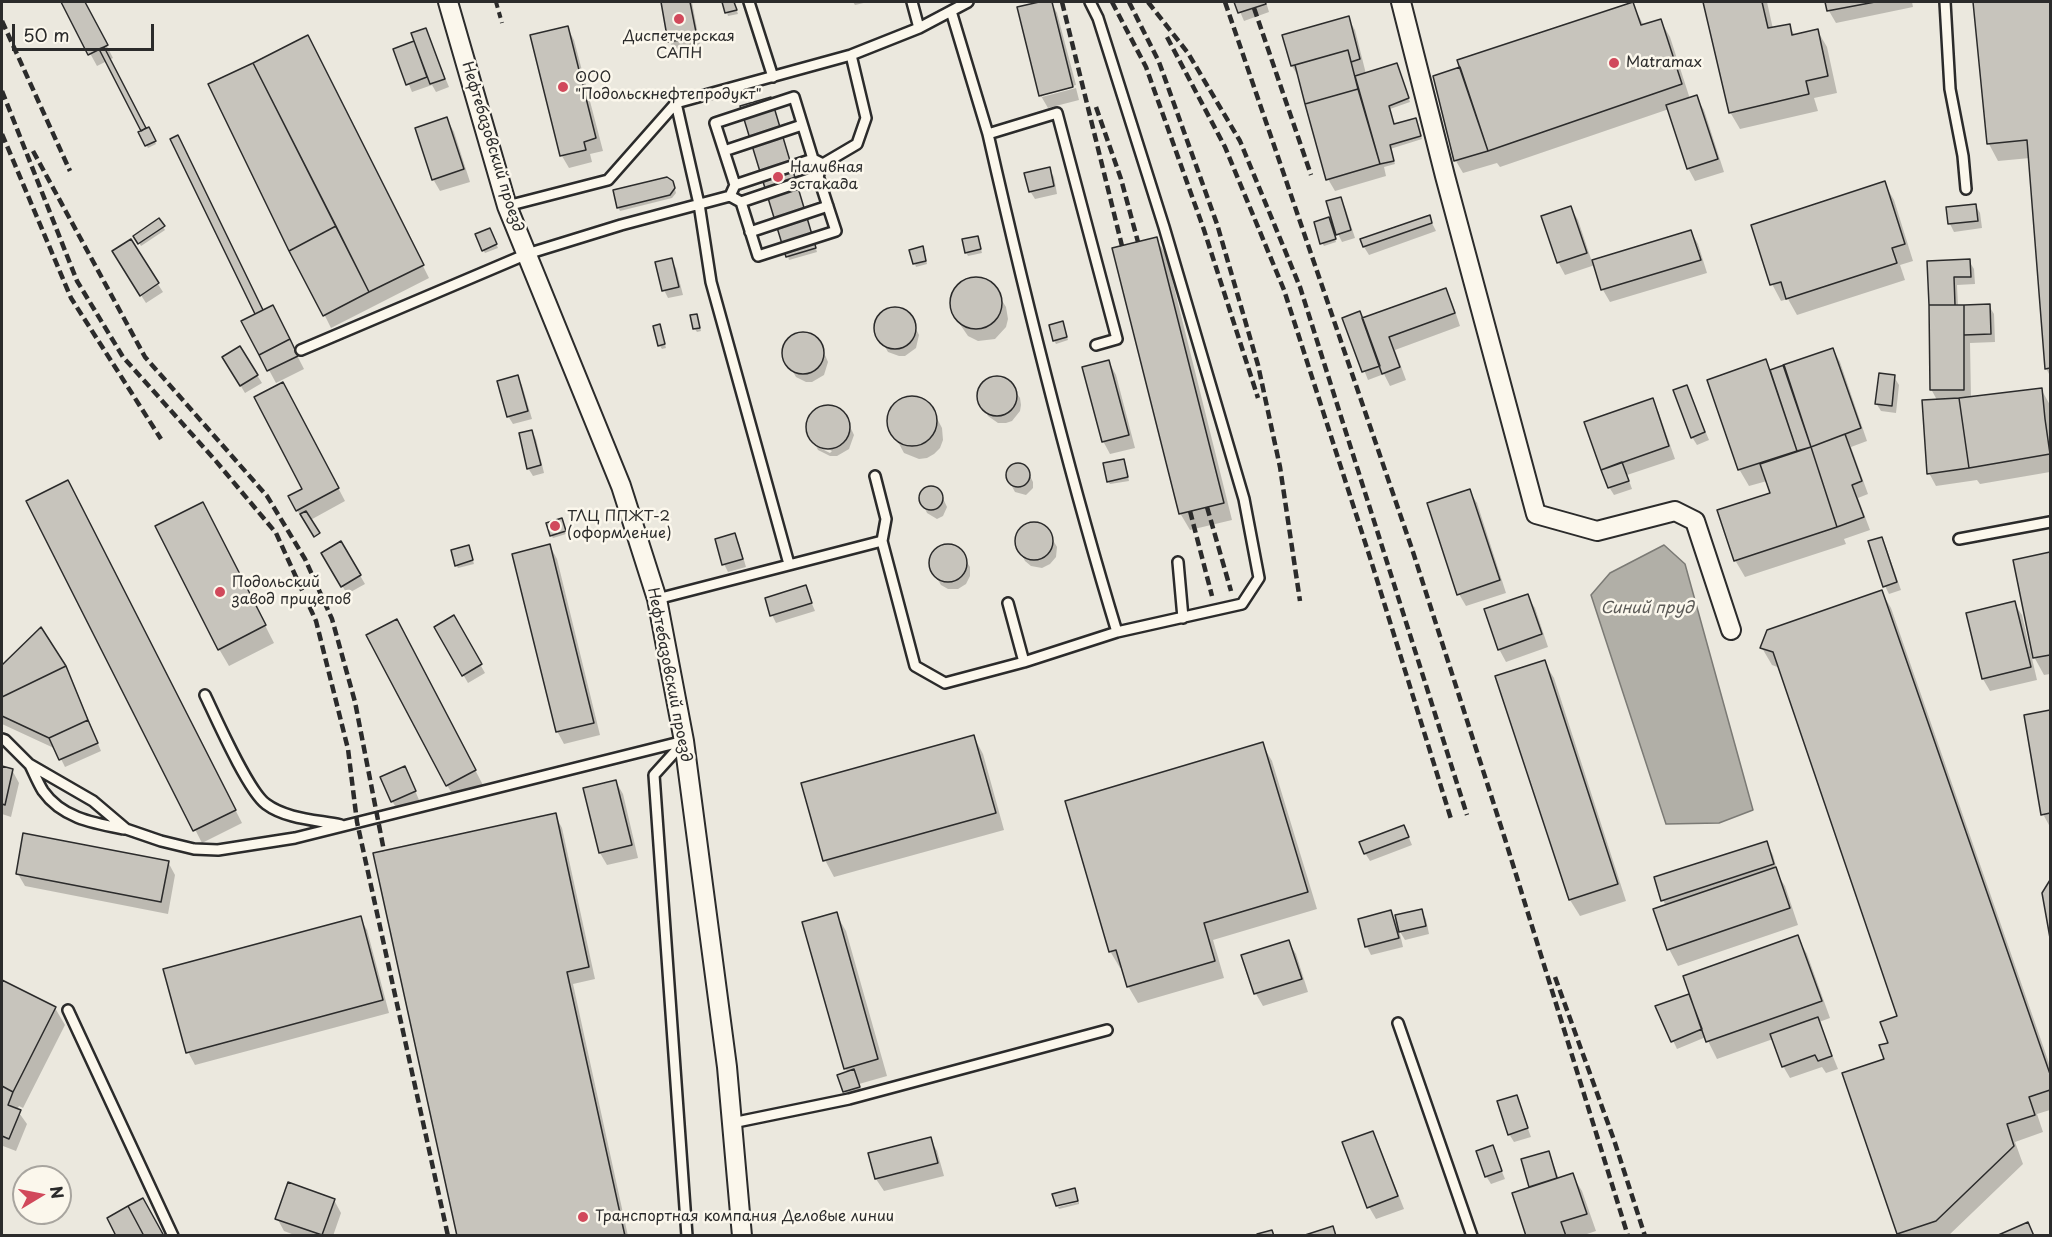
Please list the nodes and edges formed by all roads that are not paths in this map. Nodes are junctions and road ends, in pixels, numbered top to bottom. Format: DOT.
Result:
graph roads {
  1 [pos="448,2"];
  2 [pos="749,2"];
  3 [pos="912,2"];
  4 [pos="968,2"];
  5 [pos="1090,2"];
  6 [pos="1401,2"];
  7 [pos="1945,2"];
  8 [pos="951,11"];
  9 [pos="919,28"];
  10 [pos="851,56"];
  11 [pos="773,77"];
  12 [pos="676,103"];
  13 [pos="802,125"];
  14 [pos="988,134"];
  15 [pos="724,151"];
  16 [pos="813,159"];
  17 [pos="823,164"];
  18 [pos="818,176"];
  19 [pos="735,185"];
  20 [pos="1966,189"];
  21 [pos="730,196"];
  22 [pos="741,202"];
  23 [pos="699,204"];
  24 [pos="507,206"];
  25 [pos="828,206"];
  26 [pos="750,232"];
  27 [pos="526,254"];
  28 [pos="1096,345"];
  29 [pos="301,350"];
  30 [pos="875,476"];
  31 [pos="2050,522"];
  32 [pos="1959,539"];
  33 [pos="882,541"];
  34 [pos="1178,562"];
  35 [pos="789,564"];
  36 [pos="657,599"];
  37 [pos="1008,603"];
  38 [pos="1183,618"];
  39 [pos="1731,630"];
  40 [pos="1117,632"];
  41 [pos="1024,662"];
  42 [pos="204,694"];
  43 [pos="2,739"];
  44 [pos="684,741"];
  45 [pos="29,764"];
  46 [pos="343,826"];
  47 [pos="126,829"];
  48 [pos="68,1010"];
  49 [pos="1398,1023"];
  50 [pos="1107,1030"];
  51 [pos="732,1123"];
  52 [pos="173,1236"];
  53 [pos="687,1236"];
  54 [pos="742,1236"];
  55 [pos="1472,1236"];
  1 -- 24 [label="street, Нефтебазовский проезд"];
  2 -- 11 [label="lane"];
  3 -- 9 [label="lane"];
  4 -- 8 [label="lane"];
  5 -- 38 [label="lane"];
  6 -- 39 [label="street"];
  7 -- 20 [label="lane"];
  8 -- 9 [label="lane"];
  8 -- 14 [label="lane"];
  9 -- 10 [label="lane"];
  10 -- 11 [label="lane"];
  10 -- 17 [label="lane"];
  11 -- 12 [label="lane"];
  12 -- 23 [label="lane"];
  12 -- 24 [label="lane"];
  13 -- 15 [label="lane"];
  13 -- 15 [label="lane"];
  13 -- 16 [label="lane"];
  14 -- 28 [label="lane"];
  14 -- 40 [label="lane"];
  15 -- 19 [label="lane"];
  16 -- 17 [label="lane"];
  16 -- 19 [label="lane"];
  17 -- 18 [label="lane"];
  18 -- 22 [label="lane"];
  18 -- 25 [label="lane"];
  19 -- 21 [label="lane"];
  21 -- 22 [label="lane"];
  21 -- 23 [label="lane"];
  22 -- 26 [label="lane"];
  23 -- 27 [label="lane"];
  23 -- 35 [label="lane"];
  24 -- 27 [label="street, Нефтебазовский проезд"];
  25 -- 26 [label="lane"];
  25 -- 26 [label="lane"];
  27 -- 29 [label="lane"];
  27 -- 36 [label="street, Нефтебазовский проезд"];
  30 -- 33 [label="lane"];
  31 -- 32 [label="lane"];
  33 -- 35 [label="lane"];
  33 -- 41 [label="lane"];
  34 -- 38 [label="lane"];
  35 -- 36 [label="lane"];
  36 -- 44 [label="street, Нефтебазовский проезд"];
  37 -- 41 [label="lane"];
  38 -- 40 [label="lane"];
  40 -- 41 [label="lane"];
  42 -- 46 [label="lane"];
  43 -- 45 [label="lane"];
  44 -- 46 [label="lane"];
  44 -- 51 [label="street, Нефтебазовский проезд"];
  44 -- 53 [label="lane"];
  45 -- 47 [label="lane"];
  45 -- 47 [label="lane"];
  46 -- 47 [label="lane"];
  48 -- 52 [label="lane"];
  49 -- 55 [label="lane"];
  50 -- 51 [label="lane"];
  51 -- 54 [label="street, Нефтебазовский проезд"];
}
